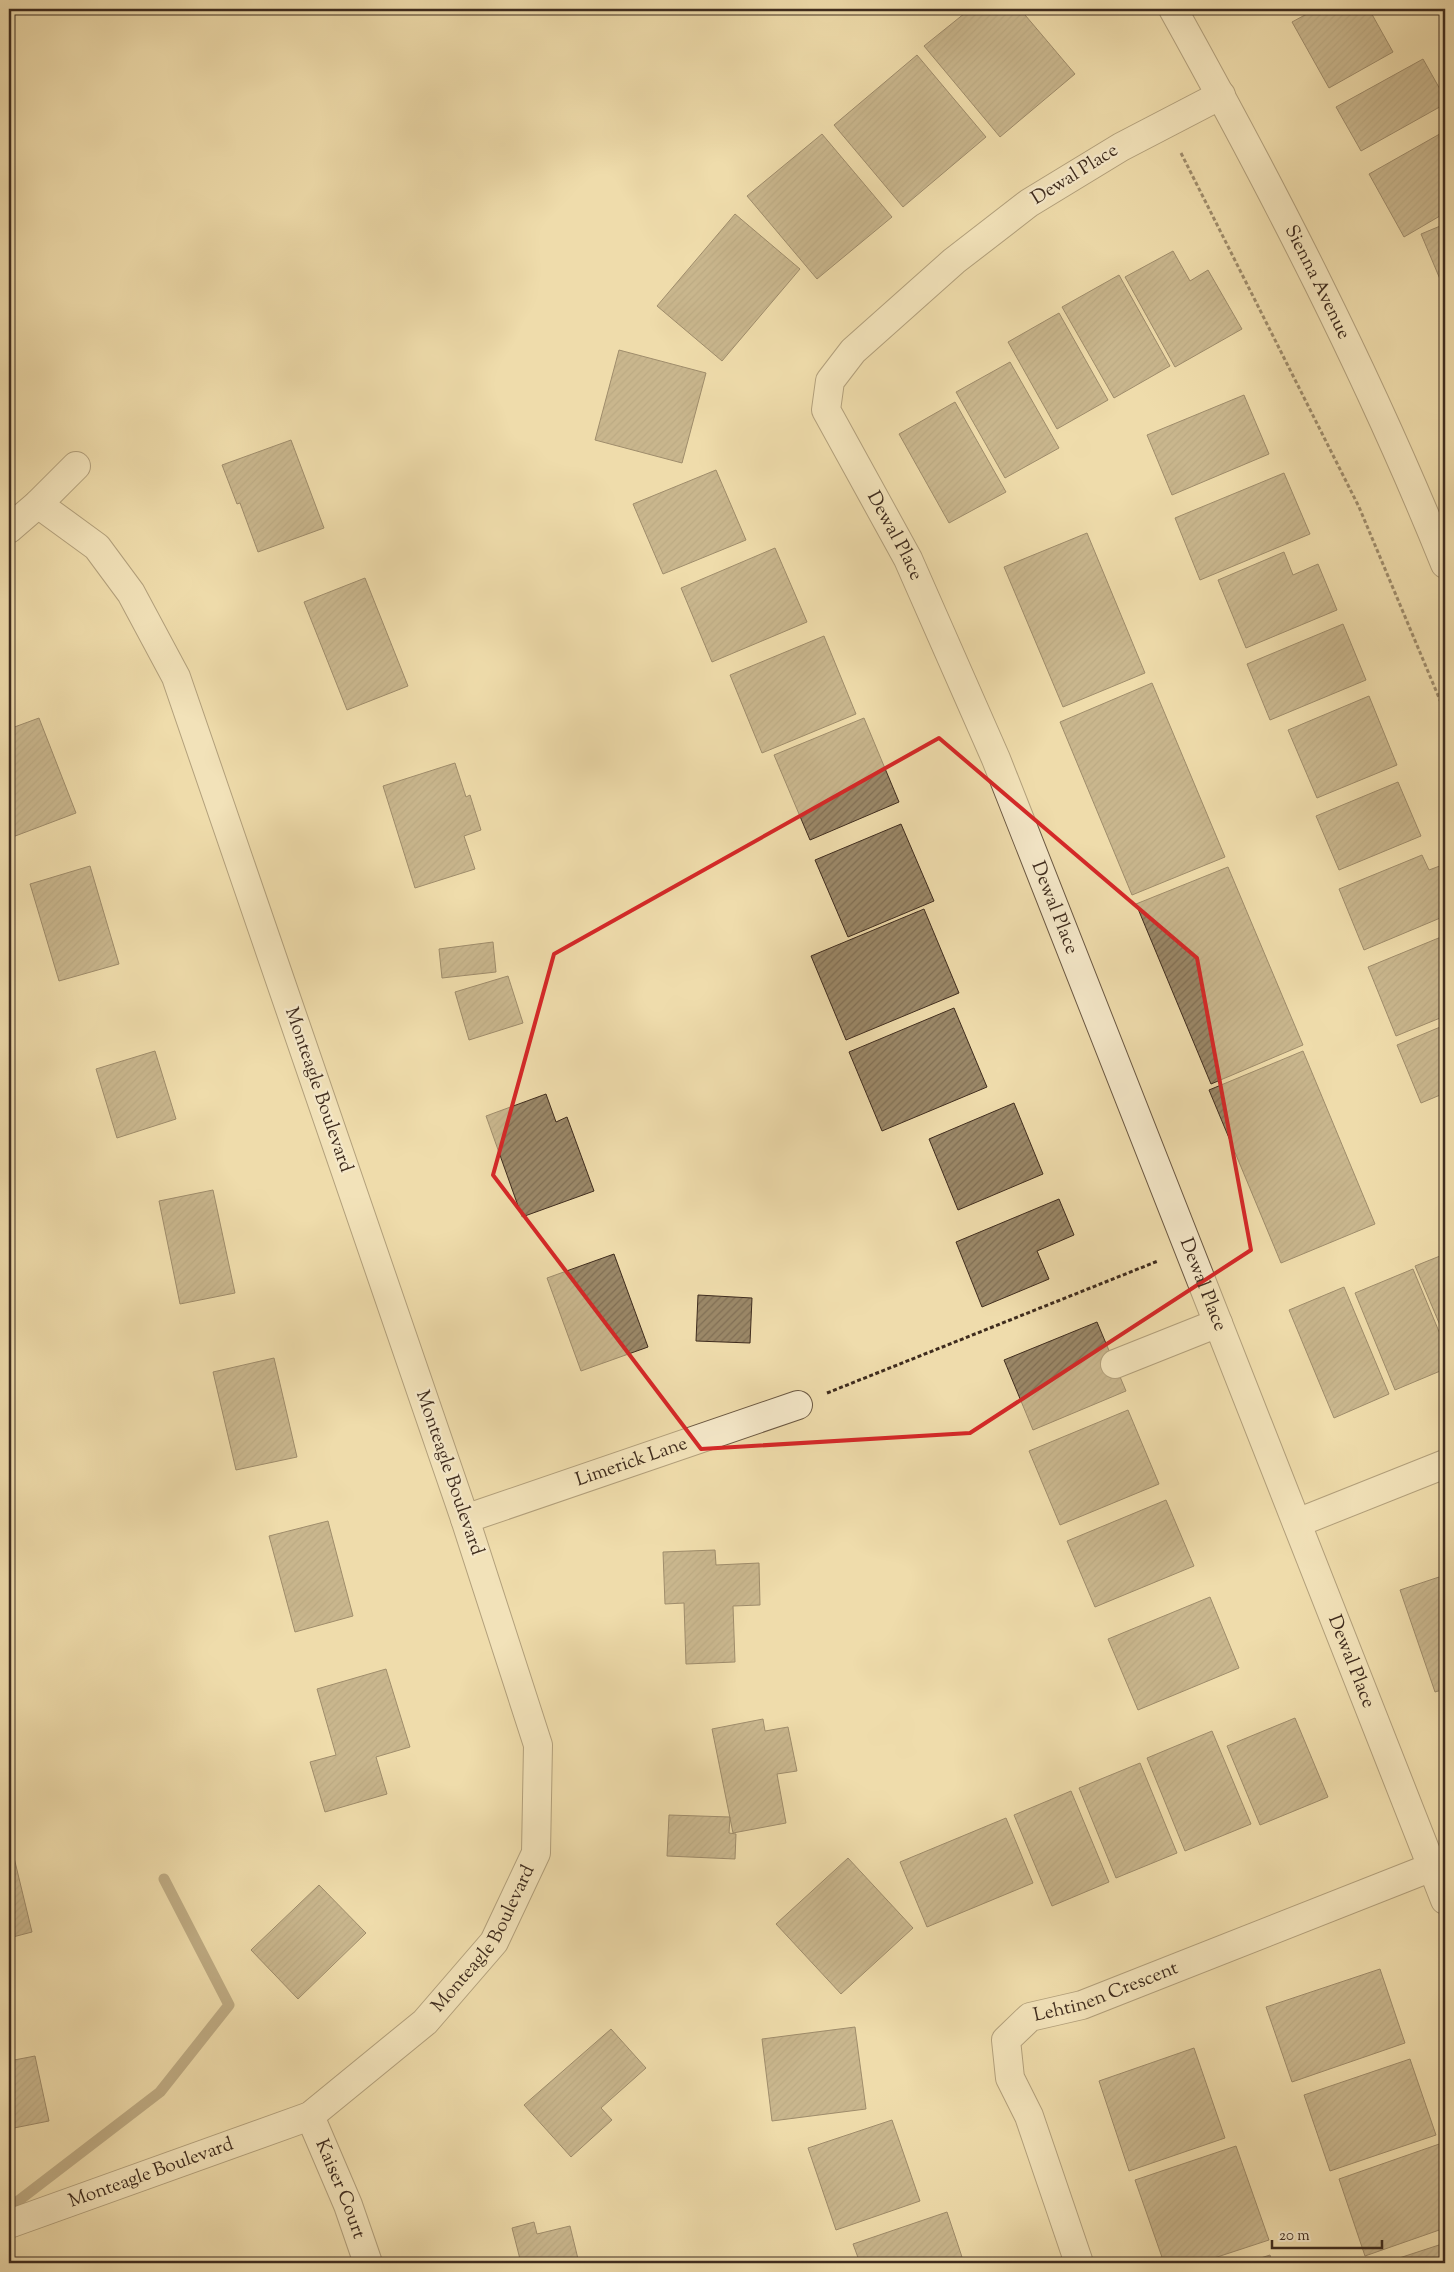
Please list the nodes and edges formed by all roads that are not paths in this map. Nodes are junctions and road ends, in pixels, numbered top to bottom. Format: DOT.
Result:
graph roads {
  1 [pos="1173,9"];
  2 [pos="1221,95"];
  3 [pos="76,466"];
  4 [pos="38,504"];
  5 [pos="9,529"];
  6 [pos="1445,564"];
  7 [pos="1218,1324"];
  8 [pos="1115,1364"];
  9 [pos="798,1405"];
  10 [pos="1445,1464"];
  11 [pos="465,1519"];
  12 [pos="1297,1523"];
  13 [pos="1432,1867"];
  14 [pos="1445,1900"];
  15 [pos="310,2116"];
  16 [pos="9,2224"];
  17 [pos="368,2263"];
  18 [pos="1079,2263"];
  1 -- 2 [label="street, Sienna Avenue"];
  2 -- 6 [label="street, Sienna Avenue"];
  2 -- 7 [label="street, Dewal Place"];
  3 -- 4 [label="street"];
  4 -- 5 [label="street"];
  4 -- 11 [label="street, Monteagle Boulevard"];
  7 -- 8 [label="street"];
  7 -- 12 [label="street, Dewal Place"];
  9 -- 11 [label="street, Limerick Lane"];
  10 -- 12 [label="street"];
  11 -- 15 [label="street, Monteagle Boulevard"];
  12 -- 13 [label="street, Dewal Place"];
  13 -- 14 [label="street, Dewal Place"];
  13 -- 18 [label="street, Lehtinen Crescent"];
  15 -- 16 [label="street, Monteagle Boulevard"];
  15 -- 17 [label="street, Kaiser Court"];
}
